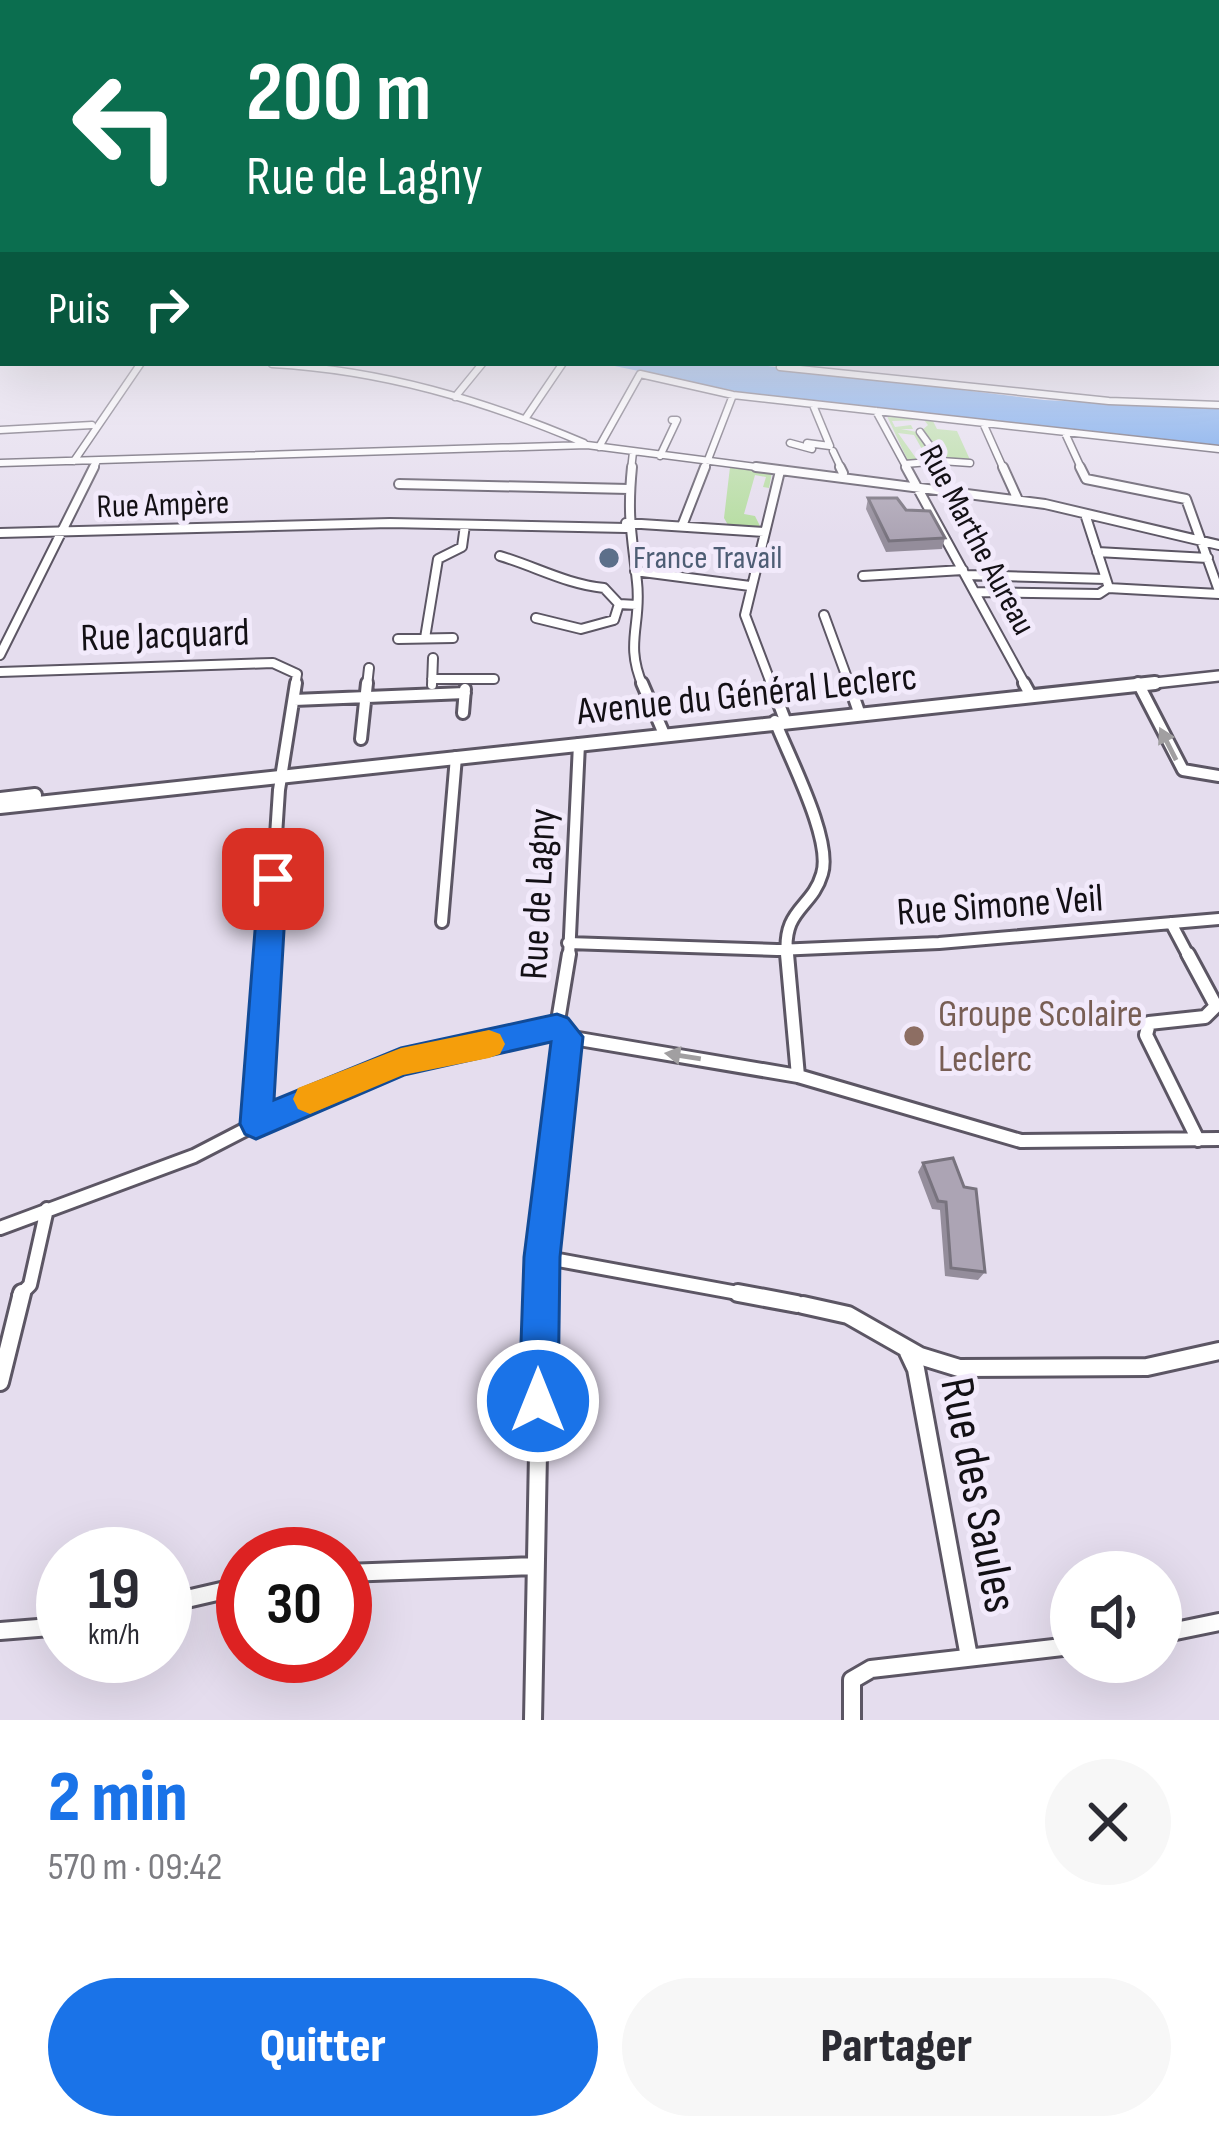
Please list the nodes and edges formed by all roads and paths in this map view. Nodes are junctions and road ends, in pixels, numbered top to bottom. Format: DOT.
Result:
graph roads {
  1 [pos="132,376"];
  2 [pos="378,376"];
  3 [pos="472,376"];
  4 [pos="554,376"];
  5 [pos="639,376"];
  6 [pos="650,376"];
  7 [pos="864,376"];
  8 [pos="733,395"];
  9 [pos="455,397"];
  10 [pos="813,405"];
  11 [pos="1219,405"];
  12 [pos="876,411"];
  13 [pos="525,419"];
  14 [pos="672,420"];
  15 [pos="983,423"];
  16 [pos="92,425"];
  17 [pos="0,430"];
  18 [pos="920,432"];
  19 [pos="1065,433"];
  20 [pos="790,443"];
  21 [pos="806,443"];
  22 [pos="587,445"];
  23 [pos="599,447"];
  24 [pos="1219,448"];
  25 [pos="831,449"];
  26 [pos="633,452"];
  27 [pos="660,456"];
  28 [pos="74,461"];
  29 [pos="97,461"];
  30 [pos="941,461"];
  31 [pos="707,462"];
  32 [pos="0,463"];
  33 [pos="970,463"];
  34 [pos="905,464"];
  35 [pos="780,471"];
  36 [pos="843,473"];
  37 [pos="399,484"];
  38 [pos="919,488"];
  39 [pos="629,489"];
  40 [pos="1018,500"];
  41 [pos="1085,514"];
  42 [pos="465,525"];
  43 [pos="626,526"];
  44 [pos="682,526"];
  45 [pos="62,532"];
  46 [pos="764,532"];
  47 [pos="0,533"];
  48 [pos="1201,540"];
  49 [pos="1219,544"];
  50 [pos="1097,552"];
  51 [pos="500,556"];
  52 [pos="1208,558"];
  53 [pos="635,572"];
  54 [pos="964,573"];
  55 [pos="863,576"];
  56 [pos="1107,584"];
  57 [pos="751,586"];
  58 [pos="974,592"];
  59 [pos="1219,592"];
  60 [pos="619,604"];
  61 [pos="637,605"];
  62 [pos="824,616"];
  63 [pos="536,618"];
  64 [pos="425,638"];
  65 [pos="453,638"];
  66 [pos="398,639"];
  67 [pos="0,655"];
  68 [pos="434,658"];
  69 [pos="369,668"];
  70 [pos="0,672"];
  71 [pos="1219,676"];
  72 [pos="432,679"];
  73 [pos="466,679"];
  74 [pos="494,680"];
  75 [pos="1138,683"];
  76 [pos="465,693"];
  77 [pos="431,694"];
  78 [pos="1030,694"];
  79 [pos="366,697"];
  80 [pos="295,700"];
  81 [pos="463,712"];
  82 [pos="859,712"];
  83 [pos="780,721"];
  84 [pos="664,734"];
  85 [pos="361,739"];
  86 [pos="579,744"];
  87 [pos="456,757"];
  88 [pos="281,776"];
  89 [pos="1219,776"];
  90 [pos="0,803"];
  91 [pos="1219,919"];
  92 [pos="442,922"];
  93 [pos="1171,923"];
  94 [pos="568,943"];
  95 [pos="786,948"];
  96 [pos="562,1032"];
  97 [pos="798,1076"];
  98 [pos="256,1124"];
  99 [pos="1219,1139"];
  100 [pos="1198,1140"];
  101 [pos="47,1209"];
  102 [pos="0,1228"];
  103 [pos="542,1257"];
  104 [pos="906,1349"];
  105 [pos="1219,1351"];
  106 [pos="0,1382"];
  107 [pos="535,1566"];
  108 [pos="372,1572"];
  109 [pos="1219,1622"];
  110 [pos="36,1628"];
  111 [pos="1182,1630"];
  112 [pos="0,1631"];
  113 [pos="1050,1648"];
  114 [pos="969,1657"];
  115 [pos="533,1720"];
  116 [pos="852,1720"];
  1 -- 16 [label="street"];
  2 -- 9 [label="street"];
  3 -- 9 [label="street"];
  4 -- 13 [label="street"];
  5 -- 23 [label="street"];
  6 -- 8 [label="street"];
  7 -- 11 [label="street"];
  8 -- 10 [label="street"];
  8 -- 31 [label="street"];
  9 -- 13 [label="street"];
  10 -- 12 [label="street"];
  10 -- 25 [label="street"];
  12 -- 15 [label="street"];
  12 -- 34 [label="street, Rue Marthe Aureau"];
  13 -- 22 [label="street"];
  14 -- 27 [label="street"];
  15 -- 19 [label="street"];
  15 -- 40 [label="street"];
  16 -- 17 [label="street"];
  16 -- 28 [label="street"];
  18 -- 30 [label="street"];
  19 -- 24 [label="street"];
  19 -- 48 [label="street"];
  20 -- 25 [label="street"];
  21 -- 25 [label="street"];
  22 -- 23 [label="street"];
  22 -- 29 [label="street"];
  23 -- 26 [label="street"];
  25 -- 36 [label="street"];
  26 -- 27 [label="street"];
  26 -- 39 [label="street"];
  27 -- 31 [label="street"];
  28 -- 29 [label="street"];
  28 -- 32 [label="street"];
  29 -- 45 [label="street"];
  30 -- 33 [label="street"];
  30 -- 34 [label="street"];
  31 -- 35 [label="street"];
  31 -- 44 [label="street"];
  34 -- 38 [label="street, Rue Marthe Aureau"];
  35 -- 38 [label="street"];
  35 -- 46 [label="street"];
  37 -- 39 [label="street"];
  38 -- 40 [label="street"];
  38 -- 54 [label="street, Rue Marthe Aureau"];
  39 -- 43 [label="street"];
  40 -- 41 [label="street"];
  41 -- 48 [label="street"];
  41 -- 50 [label="street"];
  42 -- 43 [label="street, Rue Ampère"];
  42 -- 45 [label="street, Rue Ampère"];
  42 -- 64 [label="street"];
  43 -- 44 [label="street, Rue Ampère"];
  43 -- 53 [label="street"];
  44 -- 46 [label="street, Rue Ampère"];
  45 -- 47 [label="street, Rue Ampère"];
  45 -- 67 [label="street"];
  46 -- 57 [label="street"];
  48 -- 49 [label="street"];
  48 -- 52 [label="street"];
  50 -- 52 [label="street"];
  50 -- 56 [label="street"];
  51 -- 60 [label="street"];
  52 -- 59 [label="street"];
  53 -- 57 [label="street"];
  53 -- 61 [label="street"];
  54 -- 55 [label="street"];
  54 -- 56 [label="street"];
  54 -- 58 [label="street, Rue Marthe Aureau"];
  56 -- 58 [label="street"];
  56 -- 59 [label="street"];
  57 -- 83 [label="street"];
  58 -- 78 [label="street, Rue Marthe Aureau"];
  60 -- 61 [label="street"];
  60 -- 63 [label="street"];
  61 -- 84 [label="street"];
  62 -- 82 [label="street"];
  64 -- 65 [label="street"];
  64 -- 66 [label="street"];
  68 -- 72 [label="street"];
  69 -- 79 [label="street"];
  70 -- 80 [label="street, Rue Jacquard"];
  71 -- 75 [label="main road, Avenue du Général Leclerc"];
  72 -- 73 [label="street"];
  72 -- 77 [label="street"];
  73 -- 74 [label="street"];
  73 -- 76 [label="street"];
  75 -- 78 [label="main road, Avenue du Général Leclerc"];
  89 -- 75 [label="street, one-way"];
  76 -- 77 [label="street"];
  76 -- 81 [label="street"];
  77 -- 79 [label="street"];
  78 -- 82 [label="main road, Avenue du Général Leclerc"];
  79 -- 80 [label="street"];
  79 -- 85 [label="street"];
  80 -- 88 [label="street"];
  82 -- 83 [label="main road, Avenue du Général Leclerc"];
  83 -- 84 [label="main road, Avenue du Général Leclerc"];
  83 -- 95 [label="street"];
  84 -- 86 [label="main road, Avenue du Général Leclerc"];
  86 -- 87 [label="main road, Avenue du Général Leclerc"];
  86 -- 94 [label="street, Rue de Lagny"];
  87 -- 88 [label="main road, Avenue du Général Leclerc"];
  87 -- 92 [label="street"];
  88 -- 90 [label="main road, Avenue du Général Leclerc"];
  88 -- 98 [label="street"];
  91 -- 93 [label="street, Rue Simone Veil"];
  93 -- 95 [label="street, Rue Simone Veil"];
  93 -- 100 [label="street"];
  94 -- 95 [label="street, Rue Simone Veil"];
  94 -- 96 [label="street, Rue de Lagny"];
  95 -- 97 [label="street"];
  97 -- 96 [label="street, one-way"];
  96 -- 98 [label="street, Rue de Lagny"];
  96 -- 103 [label="street"];
  97 -- 100 [label="street"];
  98 -- 101 [label="street, Rue de Lagny"];
  99 -- 100 [label="street"];
  101 -- 102 [label="street, Rue de Lagny"];
  101 -- 106 [label="street"];
  103 -- 104 [label="street"];
  103 -- 107 [label="street"];
  104 -- 105 [label="street"];
  104 -- 114 [label="street, Rue des Saules"];
  107 -- 108 [label="street"];
  107 -- 115 [label="street"];
  109 -- 111 [label="street"];
  110 -- 112 [label="street"];
  113 -- 114 [label="street"];
  114 -- 116 [label="street"];
}
